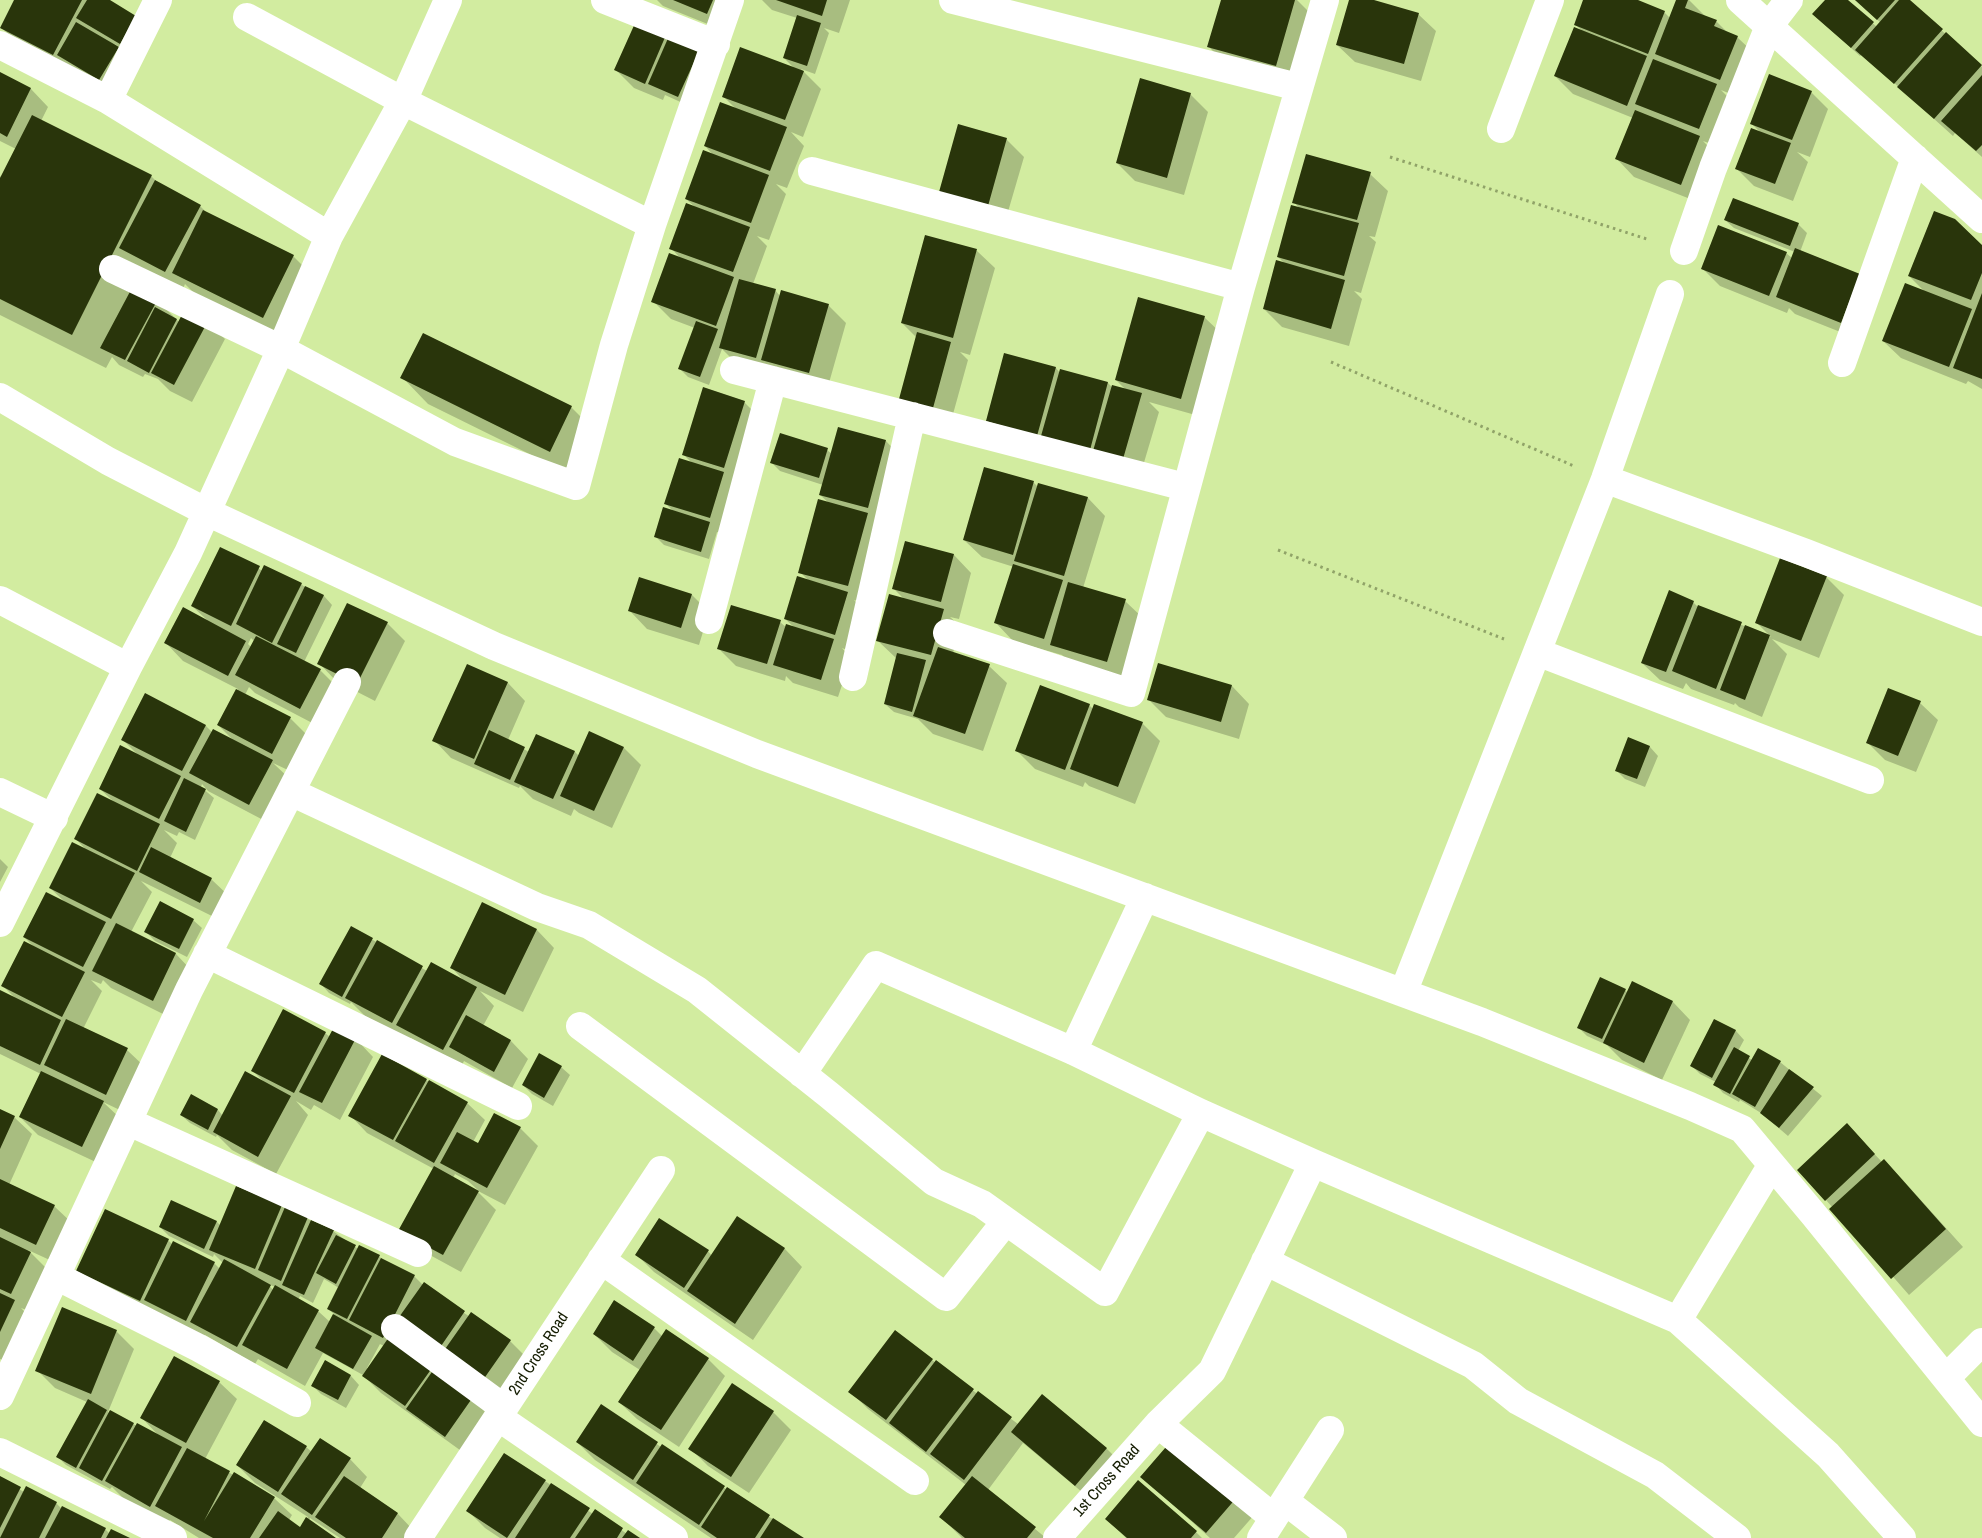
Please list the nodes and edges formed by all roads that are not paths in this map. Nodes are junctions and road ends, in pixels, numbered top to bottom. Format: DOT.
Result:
graph roads {
  1 [pos="158,0"];
  2 [pos="448,0"];
  3 [pos="605,0"];
  4 [pos="730,0"];
  5 [pos="953,0"];
  6 [pos="1326,0"];
  7 [pos="1550,0"];
  8 [pos="1740,0"];
  9 [pos="1790,0"];
  10 [pos="247,17"];
  11 [pos="1769,26"];
  12 [pos="716,44"];
  13 [pos="0,45"];
  14 [pos="1298,87"];
  15 [pos="108,100"];
  16 [pos="403,101"];
  17 [pos="1501,129"];
  18 [pos="1915,158"];
  19 [pos="812,171"];
  20 [pos="1982,219"];
  21 [pos="652,225"];
  22 [pos="329,236"];
  23 [pos="1684,251"];
  24 [pos="113,269"];
  25 [pos="1241,288"];
  26 [pos="1670,294"];
  27 [pos="281,349"];
  28 [pos="1842,362"];
  29 [pos="734,370"];
  30 [pos="773,380"];
  31 [pos="0,397"];
  32 [pos="912,416"];
  33 [pos="1605,479"];
  34 [pos="1185,487"];
  35 [pos="208,512"];
  36 [pos="0,600"];
  37 [pos="709,620"];
  38 [pos="1982,622"];
  39 [pos="947,633"];
  40 [pos="1538,652"];
  41 [pos="128,667"];
  42 [pos="853,677"];
  43 [pos="347,682"];
  44 [pos="1870,780"];
  45 [pos="0,792"];
  46 [pos="291,792"];
  47 [pos="54,818"];
  48 [pos="1145,897"];
  49 [pos="0,923"];
  50 [pos="207,954"];
  51 [pos="1403,994"];
  52 [pos="580,1026"];
  53 [pos="1073,1051"];
  54 [pos="802,1074"];
  55 [pos="518,1106"];
  56 [pos="1201,1113"];
  57 [pos="129,1122"];
  58 [pos="1313,1163"];
  59 [pos="1771,1166"];
  60 [pos="661,1170"];
  61 [pos="1006,1221"];
  62 [pos="418,1253"];
  63 [pos="601,1260"];
  64 [pos="1265,1261"];
  65 [pos="56,1276"];
  66 [pos="1678,1320"];
  67 [pos="395,1328"];
  68 [pos="1982,1342"];
  69 [pos="1946,1378"];
  70 [pos="0,1396"];
  71 [pos="297,1403"];
  72 [pos="501,1413"];
  73 [pos="1982,1423"];
  74 [pos="1158,1424"];
  75 [pos="1330,1430"];
  76 [pos="0,1452"];
  77 [pos="916,1481"];
  78 [pos="1273,1519"];
  79 [pos="173,1538"];
  80 [pos="418,1538"];
  81 [pos="674,1538"];
  82 [pos="1057,1538"];
  83 [pos="1333,1538"];
  84 [pos="1737,1538"];
  85 [pos="1902,1538"];
  1 -- 15 [label="street"];
  2 -- 16 [label="street"];
  3 -- 12 [label="street"];
  4 -- 12 [label="street"];
  5 -- 14 [label="street"];
  6 -- 14 [label="street"];
  7 -- 17 [label="street"];
  8 -- 11 [label="street"];
  9 -- 11 [label="street"];
  10 -- 16 [label="street"];
  11 -- 18 [label="street"];
  11 -- 23 [label="street"];
  12 -- 21 [label="street"];
  13 -- 15 [label="street"];
  14 -- 25 [label="street"];
  15 -- 22 [label="street"];
  16 -- 21 [label="street"];
  16 -- 22 [label="street"];
  18 -- 20 [label="street"];
  18 -- 28 [label="street"];
  19 -- 25 [label="street"];
  21 -- 27 [label="street"];
  22 -- 27 [label="street"];
  24 -- 27 [label="street"];
  25 -- 34 [label="street"];
  26 -- 33 [label="street"];
  27 -- 35 [label="street"];
  29 -- 30 [label="street"];
  30 -- 32 [label="street"];
  30 -- 37 [label="street"];
  31 -- 35 [label="street"];
  32 -- 34 [label="street"];
  32 -- 42 [label="street"];
  33 -- 38 [label="street"];
  33 -- 40 [label="street"];
  34 -- 39 [label="street"];
  35 -- 41 [label="street"];
  35 -- 48 [label="street"];
  36 -- 41 [label="street"];
  40 -- 44 [label="street"];
  40 -- 51 [label="street"];
  41 -- 47 [label="street"];
  43 -- 46 [label="street"];
  45 -- 47 [label="street"];
  46 -- 50 [label="street"];
  46 -- 54 [label="street"];
  47 -- 49 [label="street"];
  48 -- 51 [label="street"];
  48 -- 53 [label="street"];
  50 -- 55 [label="street"];
  50 -- 57 [label="street"];
  51 -- 59 [label="street"];
  52 -- 61 [label="street"];
  53 -- 54 [label="street"];
  53 -- 56 [label="street"];
  54 -- 61 [label="street"];
  56 -- 58 [label="street"];
  56 -- 61 [label="street"];
  57 -- 62 [label="street"];
  57 -- 65 [label="street"];
  58 -- 64 [label="street, 1st Cross Road"];
  58 -- 66 [label="street"];
  59 -- 66 [label="street"];
  59 -- 69 [label="street"];
  60 -- 63 [label="street, 2nd Cross Road"];
  63 -- 72 [label="street, 2nd Cross Road"];
  63 -- 77 [label="street"];
  64 -- 74 [label="street, 1st Cross Road"];
  64 -- 84 [label="street"];
  65 -- 70 [label="street"];
  65 -- 71 [label="street"];
  66 -- 85 [label="street"];
  67 -- 72 [label="street"];
  68 -- 69 [label="street"];
  69 -- 73 [label="street"];
  72 -- 80 [label="street, 2nd Cross Road"];
  72 -- 81 [label="street"];
  74 -- 78 [label="street"];
  74 -- 82 [label="street, 1st Cross Road"];
  75 -- 78 [label="street"];
  76 -- 79 [label="street"];
  78 -- 83 [label="street"];
}
